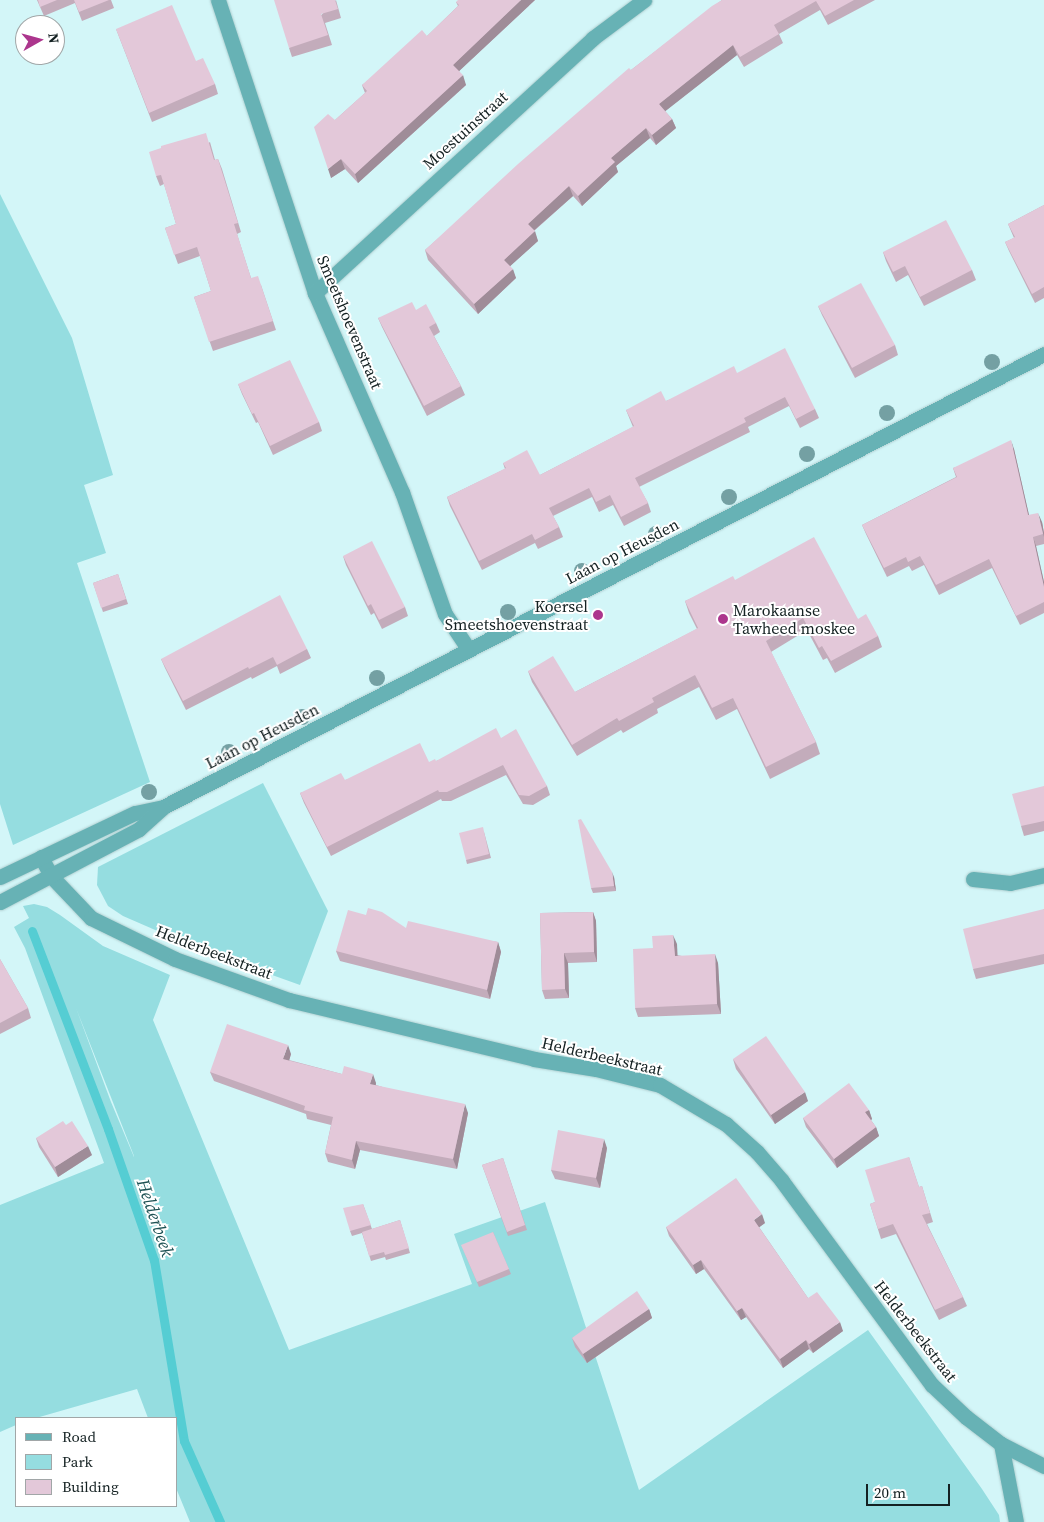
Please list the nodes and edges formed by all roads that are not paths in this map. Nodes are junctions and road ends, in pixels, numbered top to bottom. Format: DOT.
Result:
graph roads {
  1 [pos="218,0"];
  2 [pos="644,0"];
  3 [pos="315,293"];
  4 [pos="1044,354"];
  5 [pos="468,650"];
  6 [pos="163,807"];
  7 [pos="42,857"];
  8 [pos="1044,875"];
  9 [pos="51,876"];
  10 [pos="0,877"];
  11 [pos="973,879"];
  12 [pos="0,902"];
  13 [pos="1001,1444"];
  14 [pos="1044,1466"];
  15 [pos="1016,1522"];
  1 -- 3 [label="street, Smeetshoevenstraat"];
  2 -- 3 [label="street, Moestuinstraat"];
  3 -- 5 [label="street, Smeetshoevenstraat"];
  4 -- 5 [label="street, Laan op Heusden"];
  5 -- 6 [label="street, Laan op Heusden"];
  6 -- 7 [label="street, Laan op Heusden"];
  6 -- 9 [label="street, Laan op Heusden"];
  7 -- 9 [label="street, Helderbeekstraat"];
  7 -- 10 [label="street, Laan op Heusden"];
  8 -- 11 [label="street"];
  9 -- 12 [label="street, Laan op Heusden"];
  9 -- 13 [label="street, Helderbeekstraat"];
  13 -- 14 [label="street, Helderbeekstraat"];
  13 -- 15 [label="street"];
}
